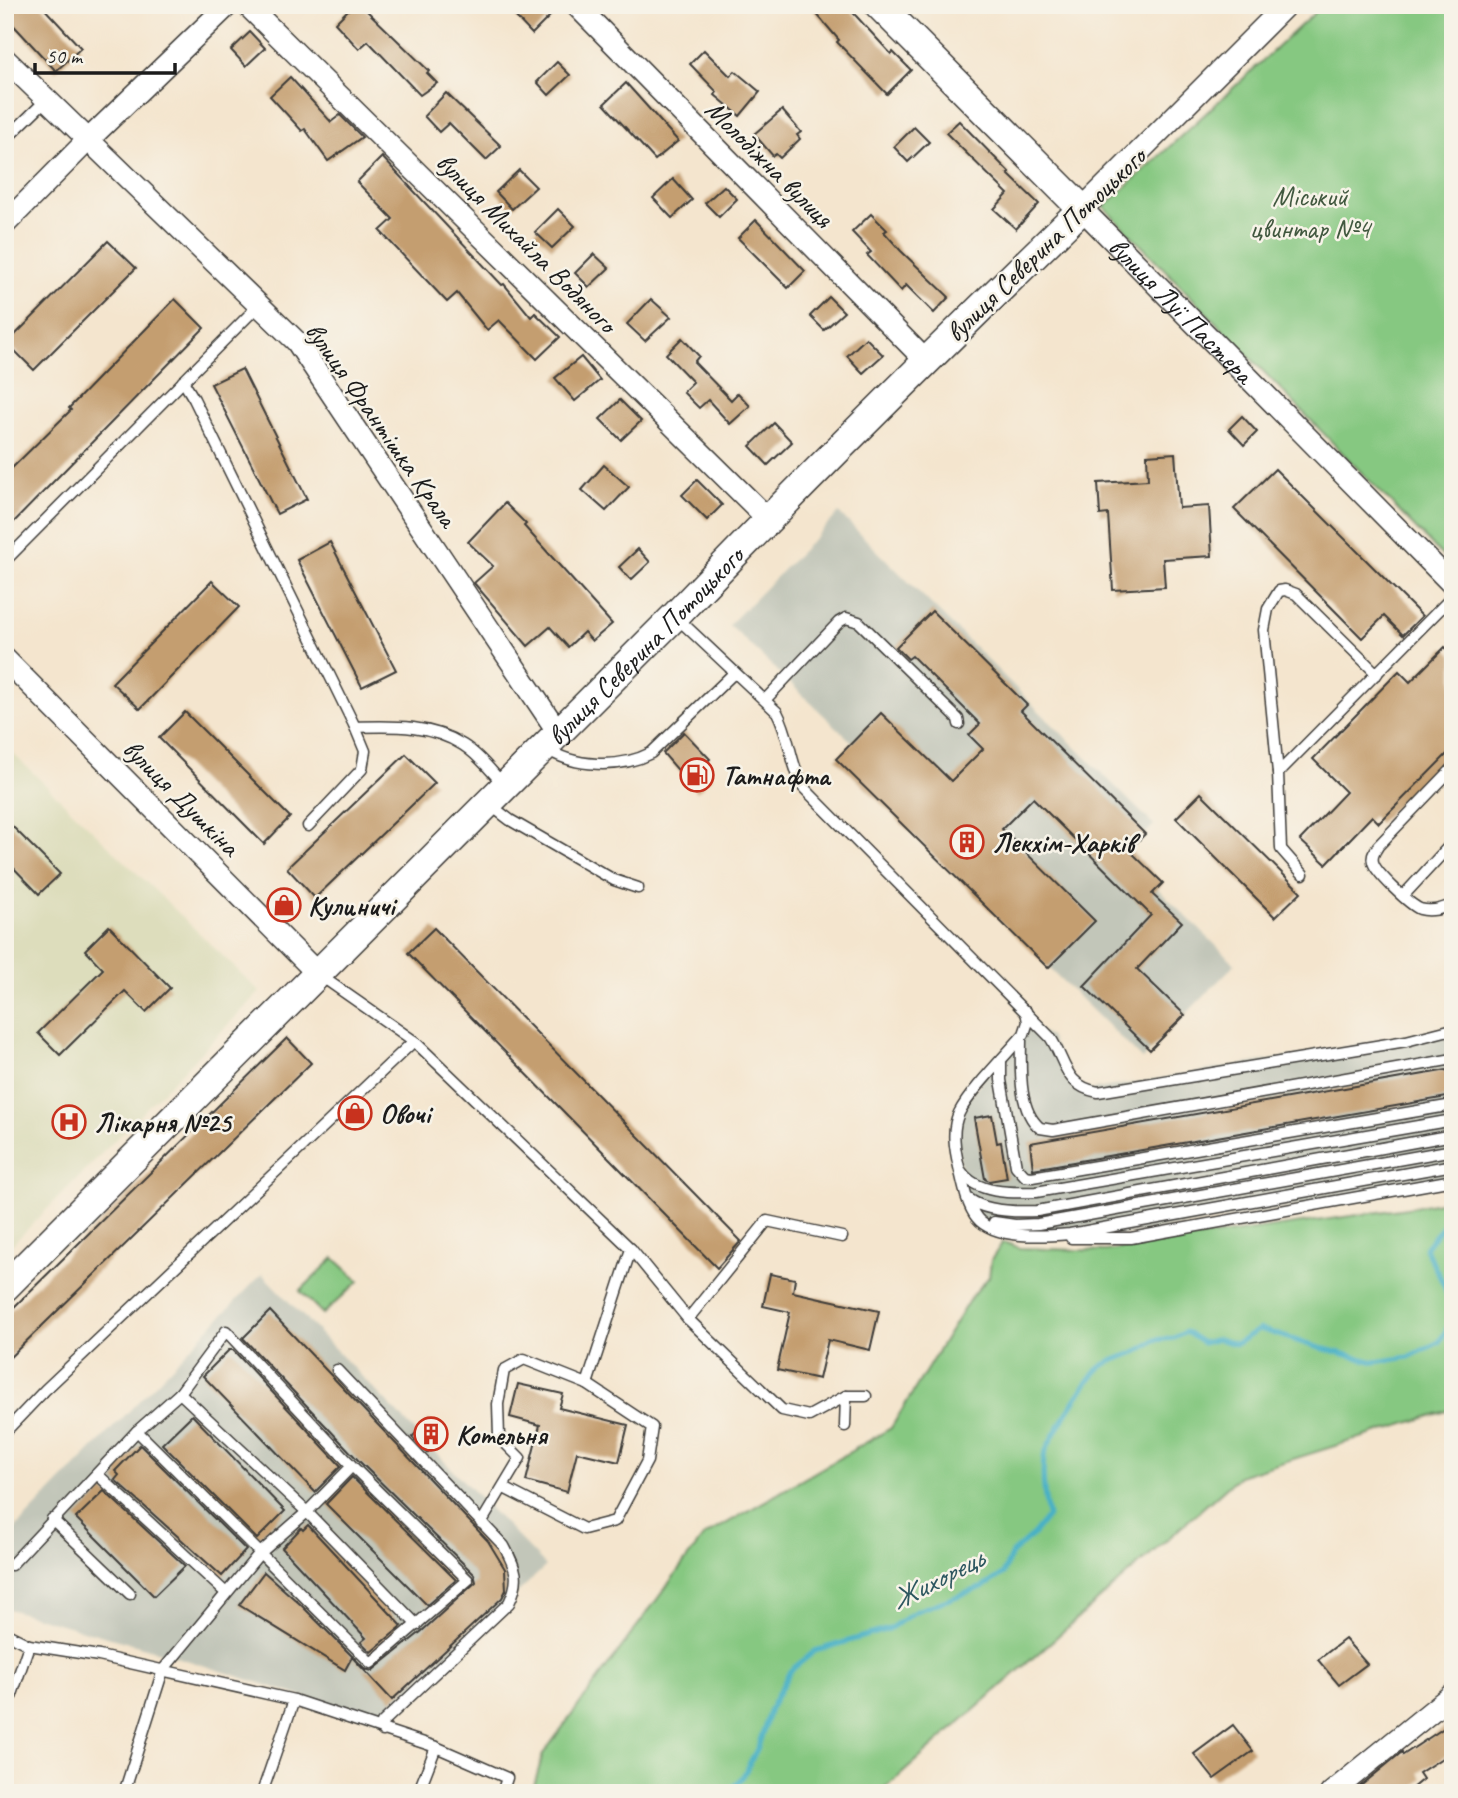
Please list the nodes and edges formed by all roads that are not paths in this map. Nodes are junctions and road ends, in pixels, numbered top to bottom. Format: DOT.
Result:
graph roads {
  1 [pos="228,5"];
  2 [pos="247,5"];
  3 [pos="576,5"];
  4 [pos="879,5"];
  5 [pos="1286,5"];
  6 [pos="5,59"];
  7 [pos="46,100"];
  8 [pos="5,141"];
  9 [pos="87,141"];
  10 [pos="1082,209"];
  11 [pos="5,224"];
  12 [pos="258,306"];
  13 [pos="925,360"];
  14 [pos="183,381"];
  15 [pos="768,519"];
  16 [pos="5,561"];
  17 [pos="1453,585"];
  18 [pos="1453,596"];
  19 [pos="675,616"];
  20 [pos="5,659"];
  21 [pos="734,673"];
  22 [pos="1377,674"];
  23 [pos="765,700"];
  24 [pos="959,723"];
  25 [pos="355,727"];
  26 [pos="551,740"];
  27 [pos="1453,768"];
  28 [pos="1278,773"];
  29 [pos="497,795"];
  30 [pos="308,826"];
  31 [pos="1453,842"];
  32 [pos="1303,874"];
  33 [pos="638,888"];
  34 [pos="1403,896"];
  35 [pos="1452,906"];
  36 [pos="318,974"];
  37 [pos="1026,1011"];
  38 [pos="1453,1028"];
  39 [pos="1021,1038"];
  40 [pos="414,1041"];
  41 [pos="1453,1059"];
  42 [pos="1002,1062"];
  43 [pos="1453,1105"];
  44 [pos="1453,1120"];
  45 [pos="1453,1135"];
  46 [pos="1453,1150"];
  47 [pos="1453,1165"];
  48 [pos="960,1169"];
  49 [pos="1453,1180"];
  50 [pos="967,1197"];
  51 [pos="977,1218"];
  52 [pos="842,1237"];
  53 [pos="1037,1237"];
  54 [pos="631,1249"];
  55 [pos="5,1287"];
  56 [pos="688,1319"];
  57 [pos="337,1370"];
  58 [pos="587,1384"];
  59 [pos="180,1393"];
  60 [pos="846,1396"];
  61 [pos="866,1396"];
  62 [pos="845,1426"];
  63 [pos="137,1431"];
  64 [pos="5,1432"];
  65 [pos="352,1466"];
  66 [pos="97,1474"];
  67 [pos="504,1488"];
  68 [pos="307,1512"];
  69 [pos="52,1519"];
  70 [pos="481,1523"];
  71 [pos="259,1554"];
  72 [pos="11,1565"];
  73 [pos="226,1593"];
  74 [pos="130,1594"];
  75 [pos="416,1625"];
  76 [pos="5,1633"];
  77 [pos="29,1645"];
  78 [pos="163,1670"];
  79 [pos="1453,1694"];
  80 [pos="293,1700"];
  81 [pos="5,1715"];
  82 [pos="383,1731"];
  83 [pos="436,1747"];
  84 [pos="124,1793"];
  85 [pos="262,1793"];
  86 [pos="418,1793"];
  87 [pos="502,1793"];
  88 [pos="1331,1793"];
  1 -- 9 [label="street"];
  2 -- 15 [label="street, вулиця Михайла Водяного"];
  3 -- 13 [label="street, Молодіжна вулиця"];
  4 -- 10 [label="street, вулиця Луї Пастера"];
  5 -- 10 [label="street, вулиця Северина Потоцького"];
  6 -- 7 [label="street, вулиця Франтішка Крала"];
  7 -- 8 [label="lane"];
  7 -- 9 [label="street, вулиця Франтішка Крала"];
  9 -- 11 [label="street"];
  9 -- 12 [label="street, вулиця Франтішка Крала"];
  10 -- 13 [label="street, вулиця Северина Потоцького"];
  10 -- 17 [label="street, вулиця Луї Пастера"];
  12 -- 14 [label="lane"];
  12 -- 26 [label="street, вулиця Франтішка Крала"];
  13 -- 15 [label="street, вулиця Северина Потоцького"];
  14 -- 16 [label="lane"];
  14 -- 25 [label="lane"];
  15 -- 19 [label="street, вулиця Северина Потоцького"];
  18 -- 22 [label="lane"];
  19 -- 21 [label="lane"];
  19 -- 26 [label="street, вулиця Северина Потоцького"];
  20 -- 36 [label="street, вулиця Душкіна"];
  21 -- 23 [label="lane"];
  21 -- 26 [label="lane"];
  22 -- 28 [label="lane"];
  22 -- 28 [label="lane"];
  23 -- 24 [label="lane"];
  23 -- 37 [label="lane"];
  25 -- 29 [label="lane"];
  25 -- 30 [label="lane"];
  26 -- 29 [label="street, вулиця Северина Потоцького"];
  27 -- 34 [label="lane"];
  28 -- 32 [label="lane"];
  29 -- 33 [label="lane"];
  29 -- 36 [label="street, вулиця Северина Потоцького"];
  31 -- 34 [label="lane"];
  34 -- 35 [label="lane"];
  36 -- 40 [label="lane"];
  36 -- 55 [label="street, вулиця Северина Потоцького"];
  37 -- 38 [label="lane"];
  37 -- 39 [label="lane"];
  39 -- 41 [label="lane"];
  39 -- 42 [label="lane"];
  40 -- 54 [label="lane"];
  40 -- 64 [label="lane"];
  42 -- 43 [label="lane"];
  42 -- 48 [label="lane"];
  44 -- 48 [label="lane"];
  45 -- 50 [label="lane"];
  46 -- 51 [label="lane"];
  47 -- 53 [label="lane"];
  48 -- 50 [label="lane"];
  49 -- 53 [label="lane"];
  50 -- 51 [label="lane"];
  51 -- 53 [label="lane"];
  52 -- 56 [label="lane"];
  54 -- 56 [label="lane"];
  54 -- 58 [label="lane"];
  56 -- 60 [label="lane"];
  57 -- 70 [label="lane"];
  58 -- 67 [label="lane"];
  58 -- 67 [label="lane"];
  59 -- 63 [label="lane"];
  59 -- 65 [label="lane"];
  59 -- 68 [label="lane"];
  60 -- 61 [label="lane"];
  60 -- 62 [label="lane"];
  63 -- 66 [label="lane"];
  63 -- 71 [label="lane"];
  65 -- 68 [label="lane"];
  65 -- 75 [label="lane"];
  66 -- 69 [label="lane"];
  66 -- 73 [label="lane"];
  67 -- 70 [label="lane"];
  68 -- 71 [label="lane"];
  68 -- 75 [label="lane"];
  69 -- 72 [label="lane"];
  69 -- 74 [label="lane"];
  70 -- 82 [label="lane"];
  71 -- 73 [label="lane"];
  71 -- 75 [label="lane"];
  73 -- 78 [label="lane"];
  76 -- 77 [label="lane"];
  77 -- 78 [label="lane"];
  77 -- 81 [label="lane"];
  78 -- 80 [label="lane"];
  78 -- 84 [label="lane"];
  79 -- 88 [label="street"];
  80 -- 82 [label="lane"];
  80 -- 85 [label="lane"];
  82 -- 83 [label="lane"];
  83 -- 86 [label="lane"];
  83 -- 87 [label="lane"];
}
